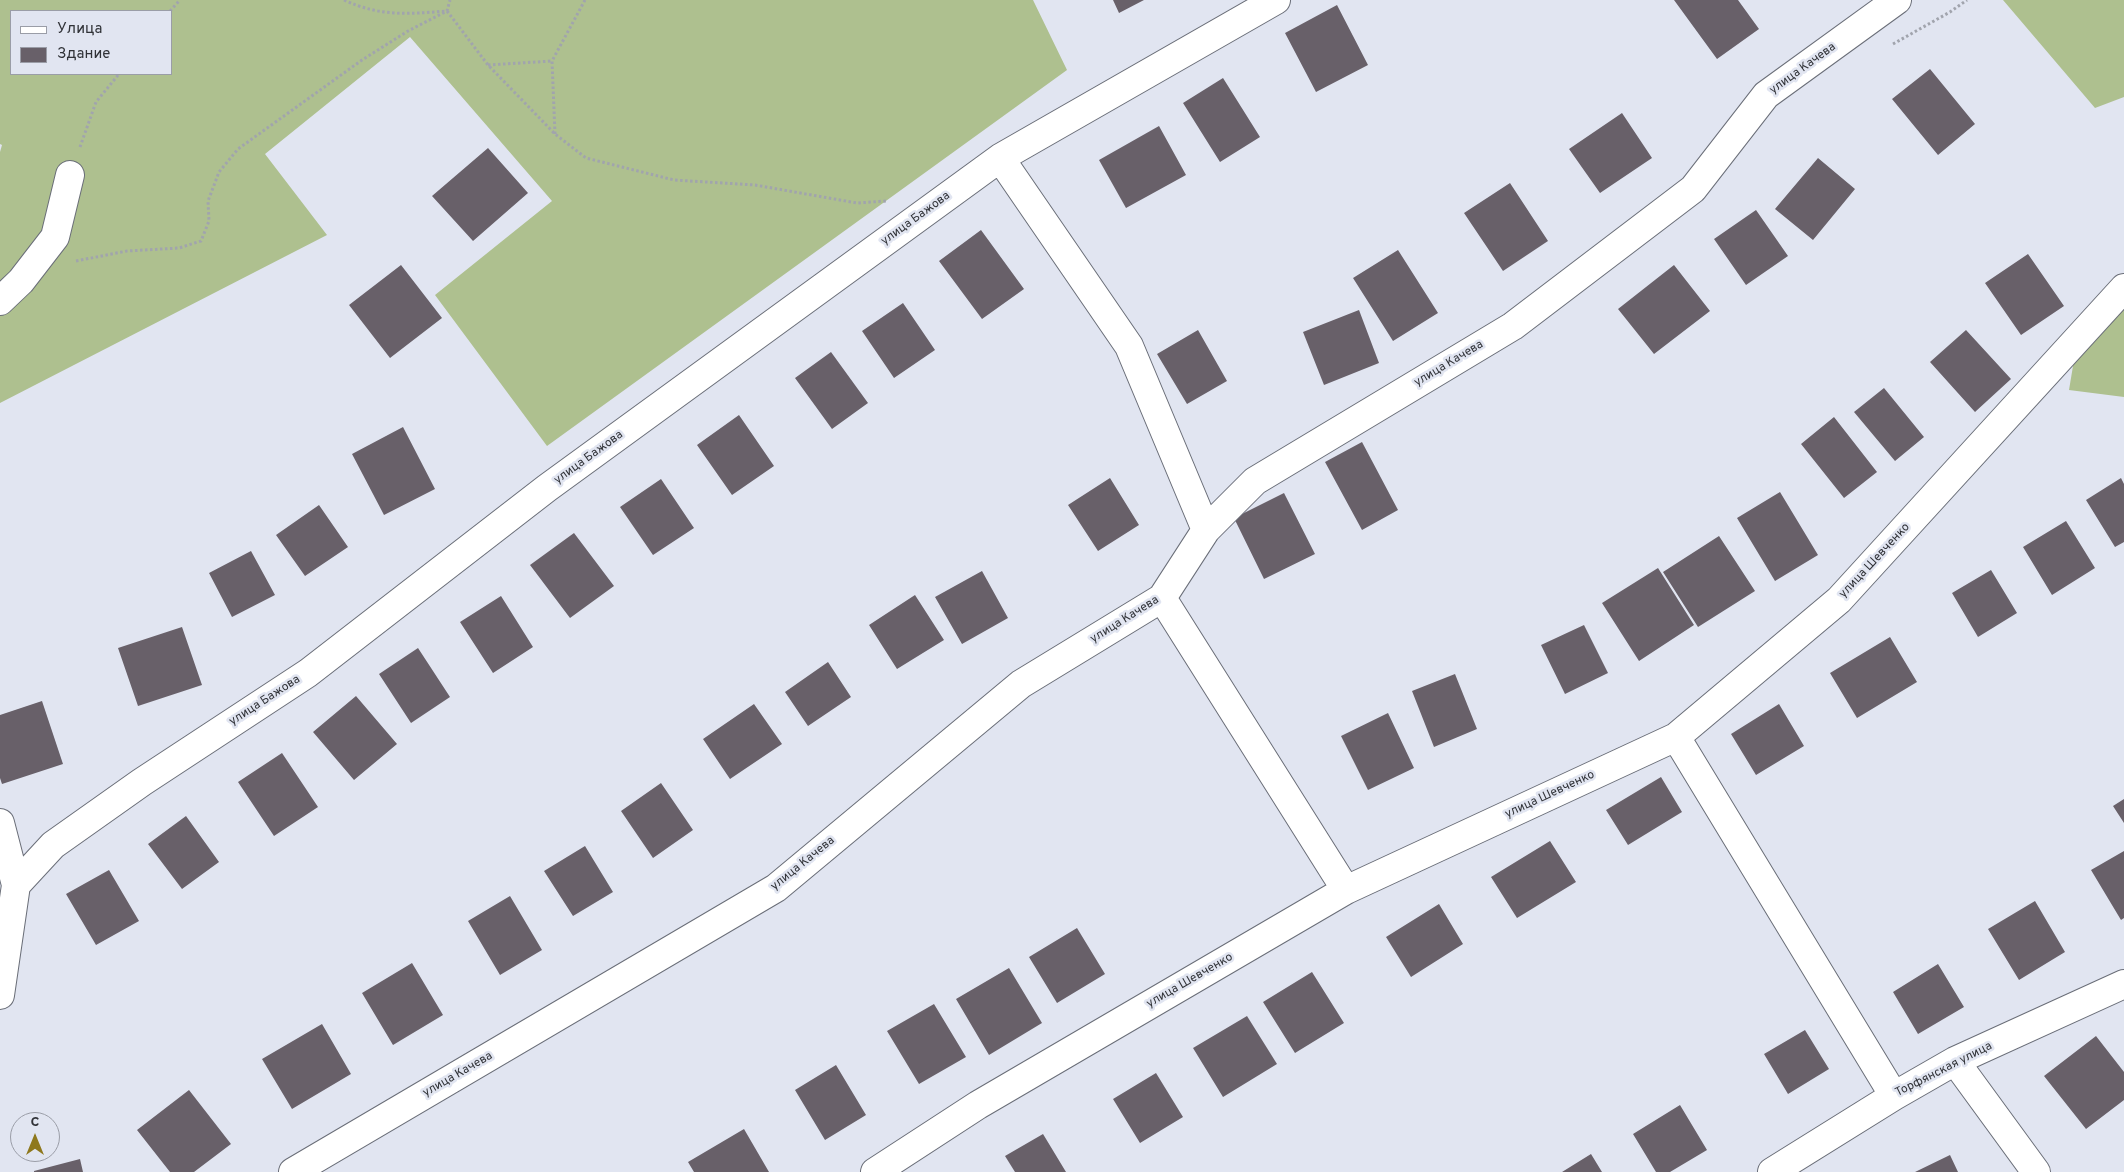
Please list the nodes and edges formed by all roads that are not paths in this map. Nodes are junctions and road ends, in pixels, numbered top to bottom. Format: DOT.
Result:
graph roads {
  1 [pos="1276,0"];
  2 [pos="1896,0"];
  3 [pos="1000,158"];
  4 [pos="70,175"];
  5 [pos="2124,288"];
  6 [pos="0,301"];
  7 [pos="1206,530"];
  8 [pos="1162,598"];
  9 [pos="1676,737"];
  10 [pos="0,822"];
  11 [pos="16,885"];
  12 [pos="1346,890"];
  13 [pos="2124,984"];
  14 [pos="0,995"];
  15 [pos="1955,1062"];
  16 [pos="1894,1096"];
  17 [pos="293,1172"];
  18 [pos="875,1172"];
  19 [pos="1772,1172"];
  20 [pos="2036,1172"];
  1 -- 3 [label="street, улица Бажова"];
  2 -- 7 [label="street, улица Качева"];
  3 -- 7 [label="street"];
  3 -- 11 [label="street, улица Бажова"];
  4 -- 6 [label="street"];
  5 -- 9 [label="street, улица Шевченко"];
  7 -- 8 [label="street, улица Качева"];
  8 -- 12 [label="street"];
  8 -- 17 [label="street, улица Качева"];
  9 -- 12 [label="street, улица Шевченко"];
  9 -- 16 [label="street"];
  10 -- 11 [label="street"];
  11 -- 14 [label="street"];
  12 -- 18 [label="street, улица Шевченко"];
  13 -- 15 [label="street, Торфянская улица"];
  15 -- 16 [label="street, Торфянская улица"];
  15 -- 20 [label="street"];
  16 -- 19 [label="street, Торфянская улица"];
}
